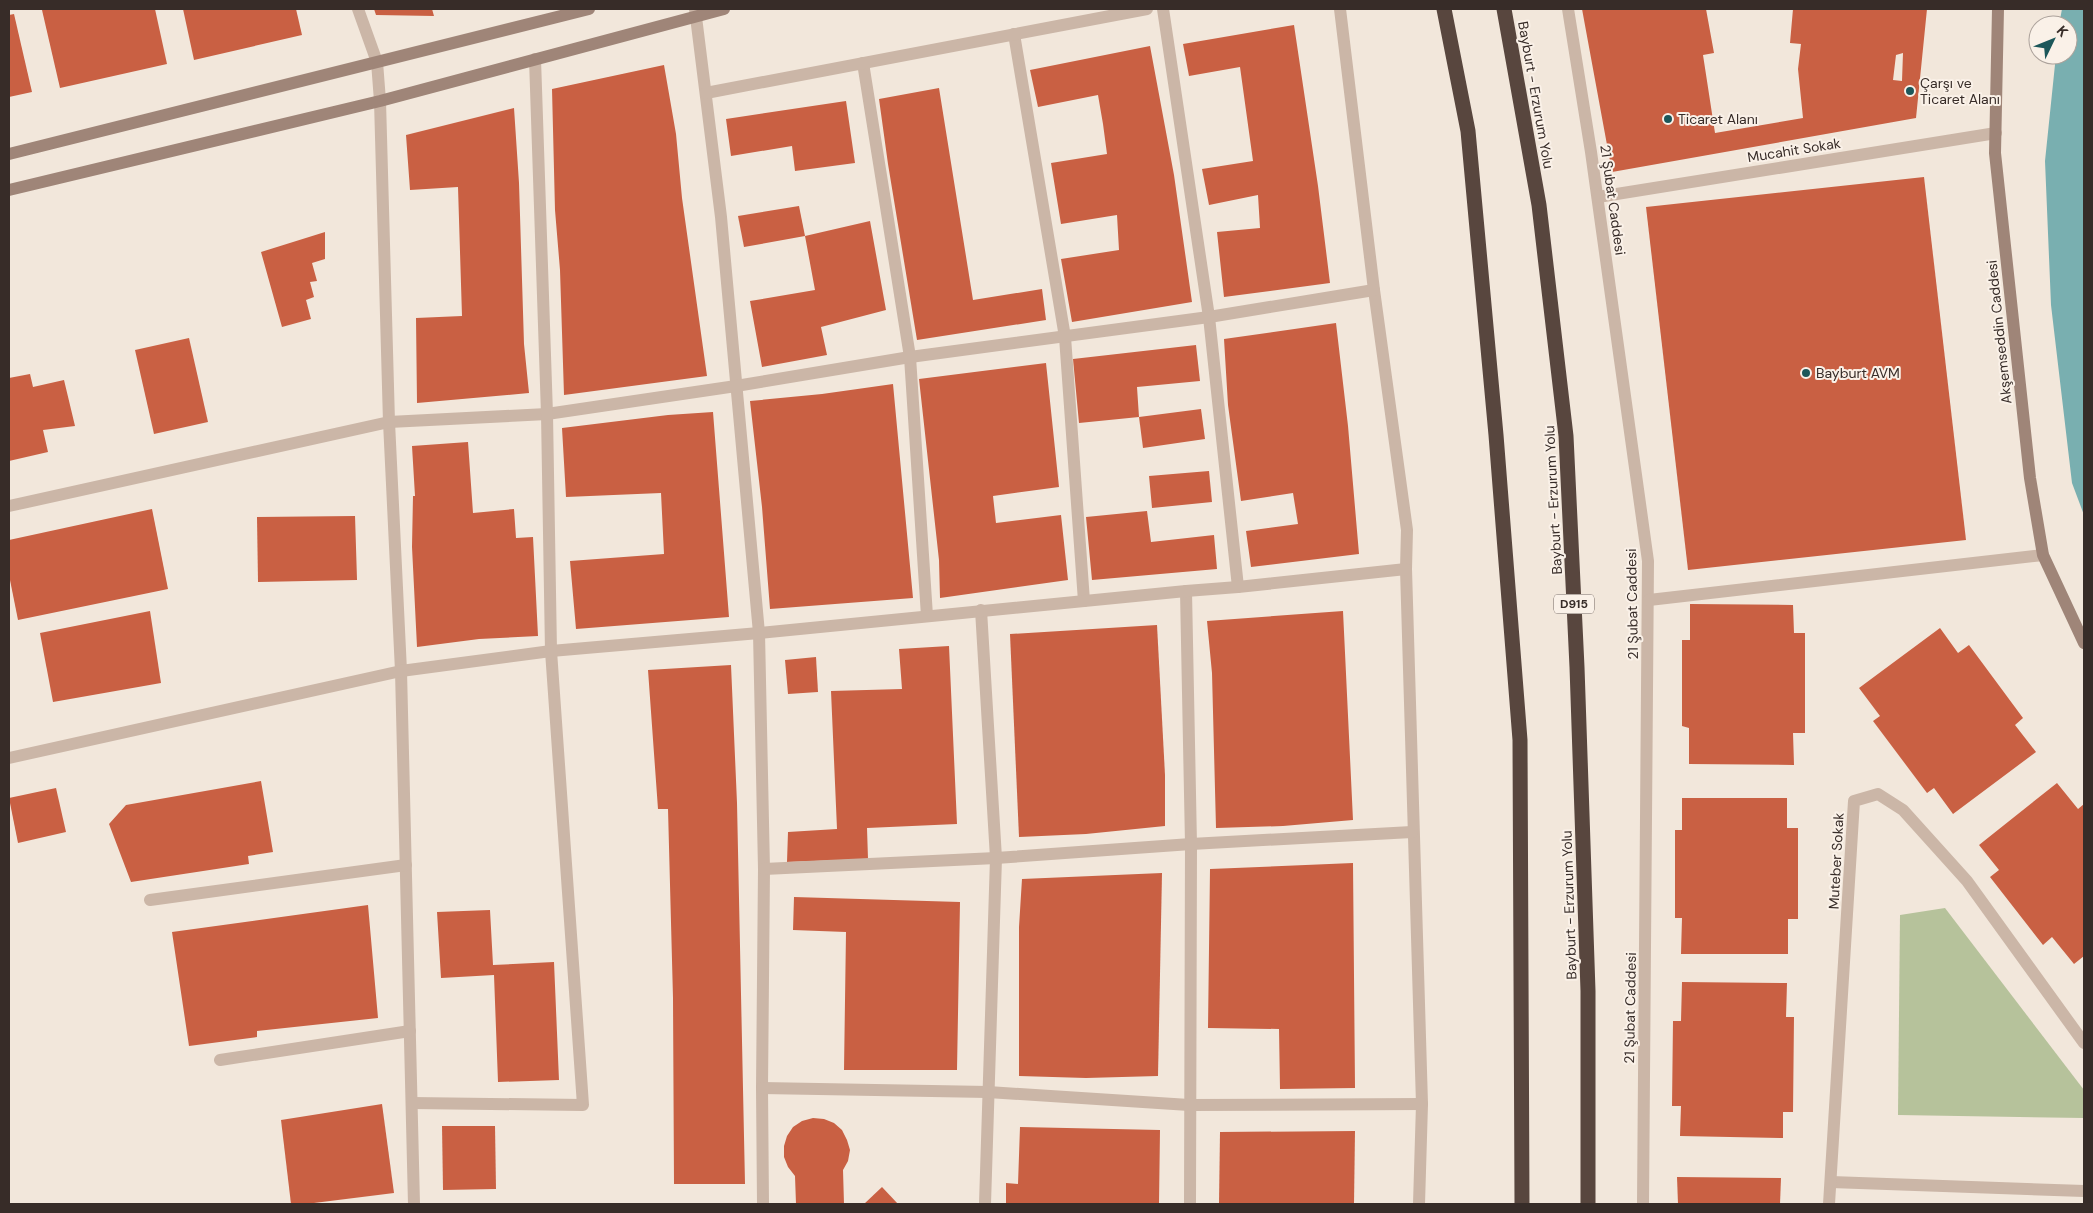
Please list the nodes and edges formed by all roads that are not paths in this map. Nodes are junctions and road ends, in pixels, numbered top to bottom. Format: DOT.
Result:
graph roads {
  1 [pos="358,9"];
  2 [pos="589,9"];
  3 [pos="724,9"];
  4 [pos="1147,9"];
  5 [pos="1163,9"];
  6 [pos="1340,9"];
  7 [pos="1444,9"];
  8 [pos="1504,9"];
  9 [pos="1568,9"];
  10 [pos="1998,9"];
  11 [pos="696,12"];
  12 [pos="1014,34"];
  13 [pos="535,59"];
  14 [pos="377,62"];
  15 [pos="863,63"];
  16 [pos="706,93"];
  17 [pos="380,101"];
  18 [pos="1996,133"];
  19 [pos="9,154"];
  20 [pos="9,190"];
  21 [pos="1598,197"];
  22 [pos="1374,290"];
  23 [pos="1209,317"];
  24 [pos="1065,337"];
  25 [pos="910,357"];
  26 [pos="736,386"];
  27 [pos="547,414"];
  28 [pos="389,422"];
  29 [pos="9,506"];
  30 [pos="2043,555"];
  31 [pos="1406,569"];
  32 [pos="1238,587"];
  33 [pos="1186,591"];
  34 [pos="1649,600"];
  35 [pos="1084,601"];
  36 [pos="981,610"];
  37 [pos="927,616"];
  38 [pos="759,633"];
  39 [pos="2084,643"];
  40 [pos="551,651"];
  41 [pos="402,671"];
  42 [pos="9,758"];
  43 [pos="1412,832"];
  44 [pos="1190,844"];
  45 [pos="996,858"];
  46 [pos="406,865"];
  47 [pos="764,869"];
  48 [pos="150,900"];
  49 [pos="410,1030"];
  50 [pos="2084,1043"];
  51 [pos="220,1060"];
  52 [pos="762,1088"];
  53 [pos="988,1092"];
  54 [pos="412,1103"];
  55 [pos="1422,1104"];
  56 [pos="1190,1105"];
  57 [pos="1831,1182"];
  58 [pos="2084,1191"];
  59 [pos="414,1204"];
  60 [pos="763,1204"];
  61 [pos="985,1204"];
  62 [pos="1190,1204"];
  63 [pos="1418,1204"];
  64 [pos="1522,1204"];
  65 [pos="1588,1204"];
  66 [pos="1643,1204"];
  67 [pos="1829,1204"];
  1 -- 14 [label="street"];
  2 -- 14 [label="street"];
  3 -- 11 [label="street"];
  4 -- 12 [label="street"];
  5 -- 23 [label="street"];
  6 -- 22 [label="street"];
  7 -- 64 [label="highway"];
  8 -- 65 [label="highway, Bayburt - Erzurum Yolu / D915"];
  9 -- 21 [label="street, 21 Şubat Caddesi"];
  10 -- 18 [label="street, Akşemseddin Caddesi"];
  11 -- 13 [label="street"];
  11 -- 16 [label="street"];
  12 -- 15 [label="street"];
  12 -- 24 [label="street"];
  13 -- 17 [label="street"];
  13 -- 27 [label="street"];
  14 -- 17 [label="street"];
  14 -- 19 [label="street"];
  15 -- 16 [label="street"];
  15 -- 25 [label="street"];
  16 -- 26 [label="street"];
  17 -- 20 [label="street"];
  17 -- 28 [label="street"];
  18 -- 21 [label="street, Mucahit Sokak"];
  18 -- 30 [label="street, Akşemseddin Caddesi"];
  21 -- 34 [label="street, 21 Şubat Caddesi"];
  22 -- 23 [label="street"];
  22 -- 31 [label="street"];
  23 -- 24 [label="street"];
  23 -- 32 [label="street"];
  24 -- 25 [label="street"];
  24 -- 35 [label="street"];
  25 -- 26 [label="street"];
  25 -- 37 [label="street"];
  26 -- 27 [label="street"];
  26 -- 38 [label="street"];
  27 -- 28 [label="street"];
  27 -- 40 [label="street"];
  28 -- 29 [label="street"];
  28 -- 41 [label="street"];
  30 -- 34 [label="street"];
  30 -- 39 [label="street, Akşemseddin Caddesi"];
  31 -- 32 [label="street"];
  31 -- 43 [label="street"];
  32 -- 33 [label="street"];
  33 -- 35 [label="street"];
  33 -- 44 [label="street"];
  34 -- 66 [label="street, 21 Şubat Caddesi"];
  35 -- 36 [label="street"];
  36 -- 37 [label="street"];
  36 -- 45 [label="street"];
  37 -- 38 [label="street"];
  38 -- 40 [label="street"];
  38 -- 47 [label="street"];
  40 -- 41 [label="street"];
  40 -- 54 [label="street"];
  41 -- 42 [label="street"];
  41 -- 46 [label="street"];
  43 -- 44 [label="street"];
  43 -- 55 [label="street"];
  44 -- 45 [label="street"];
  44 -- 56 [label="street"];
  45 -- 47 [label="street"];
  45 -- 53 [label="street"];
  46 -- 48 [label="street"];
  46 -- 49 [label="street"];
  47 -- 52 [label="street"];
  49 -- 51 [label="street"];
  49 -- 54 [label="street"];
  50 -- 57 [label="street, Muteber Sokak"];
  52 -- 53 [label="street"];
  52 -- 60 [label="street"];
  53 -- 56 [label="street"];
  53 -- 61 [label="street"];
  54 -- 59 [label="street"];
  55 -- 56 [label="street"];
  55 -- 63 [label="street"];
  56 -- 62 [label="street"];
  57 -- 58 [label="street"];
  57 -- 67 [label="street, Muteber Sokak"];
}
